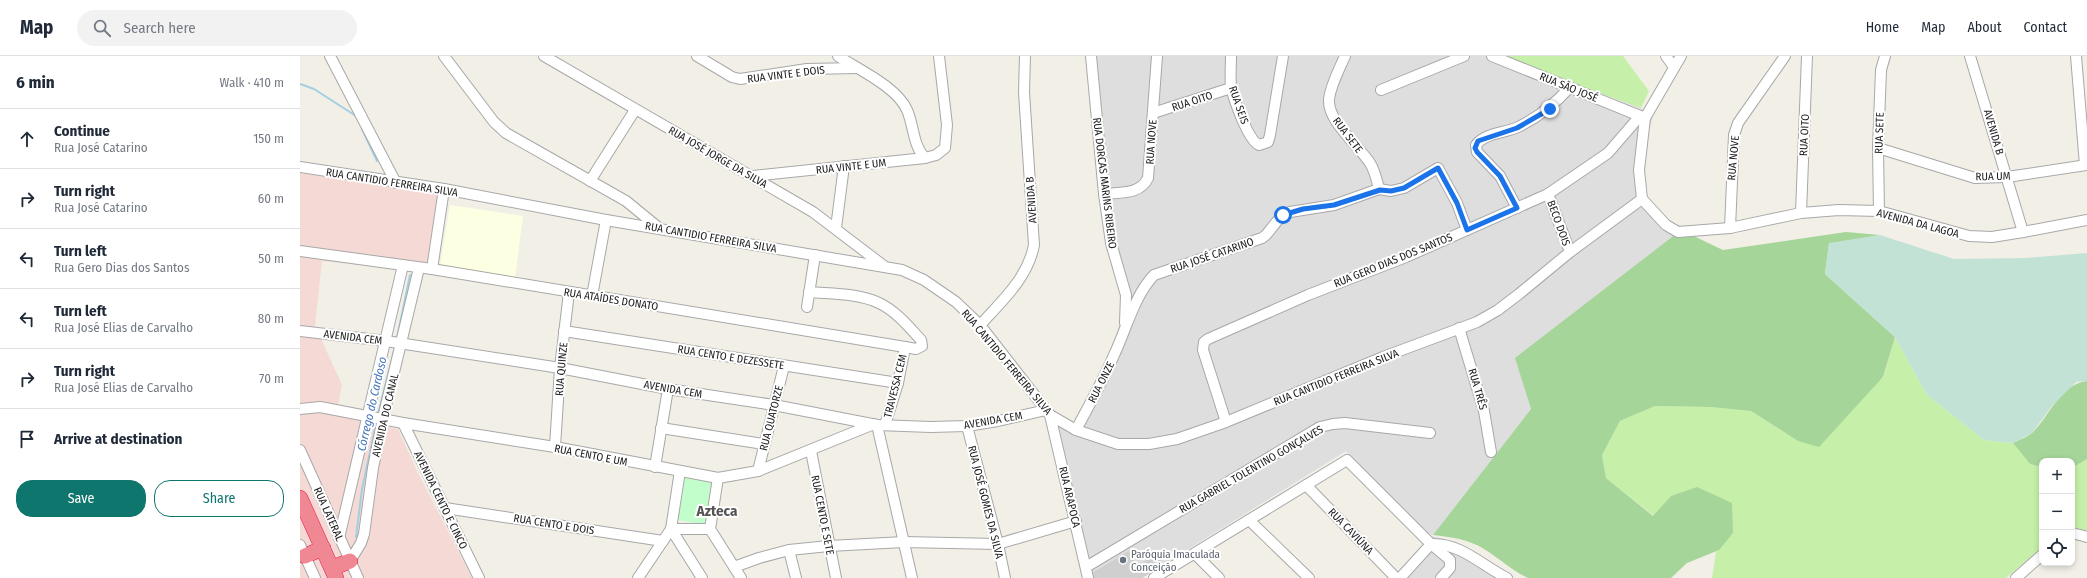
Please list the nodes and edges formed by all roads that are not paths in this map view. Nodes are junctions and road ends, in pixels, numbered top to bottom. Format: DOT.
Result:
graph roads {
  1 [pos="330,56"];
  2 [pos="444,56"];
  3 [pos="544,56"];
  4 [pos="698,56"];
  5 [pos="838,56"];
  6 [pos="939,56"];
  7 [pos="1025,56"];
  8 [pos="1091,56"];
  9 [pos="1157,56"];
  10 [pos="1231,56"];
  11 [pos="1283,56"];
  12 [pos="1345,56"];
  13 [pos="1464,56"];
  14 [pos="1492,56"];
  15 [pos="1666,56"];
  16 [pos="1681,56"];
  17 [pos="1785,56"];
  18 [pos="1807,56"];
  19 [pos="1884,56"];
  20 [pos="1970,56"];
  21 [pos="2076,56"];
  22 [pos="1674,67"];
  23 [pos="857,68"];
  24 [pos="1570,87"];
  25 [pos="1231,88"];
  26 [pos="1381,90"];
  27 [pos="635,110"];
  28 [pos="1153,113"];
  29 [pos="1642,117"];
  30 [pos="1878,148"];
  31 [pos="925,158"];
  32 [pos="2086,165"];
  33 [pos="844,166"];
  34 [pos="300,167"];
  35 [pos="753,176"];
  36 [pos="2007,177"];
  37 [pos="590,181"];
  38 [pos="396,183"];
  39 [pos="444,189"];
  40 [pos="1380,190"];
  41 [pos="1104,194"];
  42 [pos="1548,194"];
  43 [pos="1642,199"];
  44 [pos="1517,208"];
  45 [pos="1879,211"];
  46 [pos="1801,214"];
  47 [pos="606,220"];
  48 [pos="2087,220"];
  49 [pos="659,228"];
  50 [pos="836,228"];
  51 [pos="1730,228"];
  52 [pos="1467,230"];
  53 [pos="2023,232"];
  54 [pos="300,251"];
  55 [pos="1570,252"];
  56 [pos="815,255"];
  57 [pos="403,265"];
  58 [pos="885,267"];
  59 [pos="419,268"];
  60 [pos="432,269"];
  61 [pos="569,292"];
  62 [pos="809,292"];
  63 [pos="592,296"];
  64 [pos="807,307"];
  65 [pos="980,325"];
  66 [pos="1459,328"];
  67 [pos="300,331"];
  68 [pos="564,331"];
  69 [pos="1124,332"];
  70 [pos="386,341"];
  71 [pos="402,343"];
  72 [pos="905,347"];
  73 [pos="784,366"];
  74 [pos="560,368"];
  75 [pos="898,383"];
  76 [pos="668,389"];
  77 [pos="774,404"];
  78 [pos="300,409"];
  79 [pos="1048,413"];
  80 [pos="367,415"];
  81 [pos="383,418"];
  82 [pos="1226,422"];
  83 [pos="403,423"];
  84 [pos="879,425"];
  85 [pos="967,426"];
  86 [pos="662,428"];
  87 [pos="1076,430"];
  88 [pos="1430,433"];
  89 [pos="764,444"];
  90 [pos="555,447"];
  91 [pos="300,450"];
  92 [pos="811,451"];
  93 [pos="1491,452"];
  94 [pos="655,467"];
  95 [pos="680,471"];
  96 [pos="758,472"];
  97 [pos="718,478"];
  98 [pos="1306,485"];
  99 [pos="300,498"];
  100 [pos="445,508"];
  101 [pos="304,518"];
  102 [pos="1249,520"];
  103 [pos="1076,521"];
  104 [pos="671,529"];
  105 [pos="710,529"];
  106 [pos="2075,534"];
  107 [pos="2087,537"];
  108 [pos="339,538"];
  109 [pos="663,541"];
  110 [pos="904,542"];
  111 [pos="998,544"];
  112 [pos="1431,544"];
  113 [pos="829,546"];
  114 [pos="323,548"];
  115 [pos="789,550"];
  116 [pos="303,551"];
  117 [pos="1195,554"];
  118 [pos="2039,558"];
  119 [pos="350,561"];
  120 [pos="734,567"];
  121 [pos="1086,567"];
  122 [pos="334,573"];
  123 [pos="641,576"];
  124 [pos="315,578"];
  125 [pos="358,578"];
  126 [pos="479,578"];
  127 [pos="702,578"];
  128 [pos="741,578"];
  129 [pos="796,578"];
  130 [pos="836,578"];
  131 [pos="912,578"];
  132 [pos="1005,578"];
  133 [pos="1088,578"];
  134 [pos="1154,578"];
  135 [pos="1219,578"];
  136 [pos="1309,578"];
  137 [pos="1396,578"];
  138 [pos="1400,578"];
  139 [pos="1441,578"];
  140 [pos="1507,578"];
  141 [pos="2016,578"];
  1 -- 38 [label="street"];
  2 -- 37 [label="street"];
  3 -- 27 [label="street, RUA JOSÉ JORGE DA SILVA"];
  4 -- 23 [label="street, RUA VINTE E DOIS"];
  5 -- 23 [label="street"];
  6 -- 31 [label="street, RUA VINTE E UM"];
  7 -- 65 [label="street, AVENIDA B"];
  8 -- 41 [label="street, RUA DORCAS MARINS RIBEIRO"];
  9 -- 28 [label="street, RUA NOVE"];
  10 -- 25 [label="street, RUA SEIS"];
  11 -- 25 [label="street, RUA SEIS"];
  12 -- 40 [label="street, RUA SETE"];
  13 -- 26 [label="street"];
  14 -- 24 [label="street, RUA SÃO JOSÉ"];
  15 -- 22 [label="street"];
  16 -- 22 [label="street"];
  17 -- 51 [label="street, RUA NOVE"];
  18 -- 46 [label="street, RUA OITO"];
  19 -- 30 [label="street, RUA SETE"];
  20 -- 36 [label="street, AVENIDA B"];
  21 -- 32 [label="street"];
  22 -- 29 [label="street"];
  23 -- 31 [label="street"];
  24 -- 29 [label="street, RUA SÃO JOSÉ"];
  24 -- 44 [label="street"];
  25 -- 28 [label="street, RUA OITO"];
  27 -- 35 [label="street, RUA JOSÉ JORGE DA SILVA"];
  27 -- 37 [label="street"];
  28 -- 41 [label="street, RUA NOVE"];
  29 -- 42 [label="street, RUA GERO DIAS DOS SANTOS"];
  29 -- 43 [label="street"];
  30 -- 36 [label="street, RUA UM"];
  30 -- 45 [label="street, RUA SETE"];
  31 -- 33 [label="street, RUA VINTE E UM"];
  32 -- 36 [label="street, RUA UM"];
  33 -- 35 [label="street, RUA VINTE E UM"];
  33 -- 50 [label="street"];
  34 -- 38 [label="street, RUA CANTIDIO FERREIRA SILVA"];
  35 -- 50 [label="street, RUA JOSÉ JORGE DA SILVA"];
  36 -- 53 [label="street, AVENIDA B"];
  37 -- 49 [label="street"];
  38 -- 39 [label="street, RUA CANTIDIO FERREIRA SILVA"];
  39 -- 47 [label="street, RUA CANTIDIO FERREIRA SILVA"];
  39 -- 60 [label="street"];
  40 -- 52 [label="street, RUA JOSÉ CATARINO"];
  40 -- 69 [label="street, RUA JOSÉ CATARINO"];
  41 -- 69 [label="street, RUA DORCAS MARINS RIBEIRO"];
  42 -- 44 [label="street, RUA GERO DIAS DOS SANTOS"];
  42 -- 55 [label="street, BECO DOIS"];
  43 -- 51 [label="street, AVENIDA DA LAGOA"];
  43 -- 55 [label="street, RUA CANTIDIO FERREIRA SILVA"];
  44 -- 52 [label="street, RUA GERO DIAS DOS SANTOS"];
  45 -- 46 [label="street, AVENIDA DA LAGOA"];
  45 -- 53 [label="street, AVENIDA DA LAGOA"];
  46 -- 51 [label="street, AVENIDA DA LAGOA"];
  47 -- 49 [label="street, RUA CANTIDIO FERREIRA SILVA"];
  47 -- 63 [label="street"];
  48 -- 53 [label="street, AVENIDA DA LAGOA"];
  49 -- 56 [label="street, RUA CANTIDIO FERREIRA SILVA"];
  50 -- 58 [label="street, RUA JOSÉ JORGE DA SILVA"];
  52 -- 82 [label="street, RUA GERO DIAS DOS SANTOS"];
  54 -- 57 [label="street, RUA ATAÍDES DONATO"];
  55 -- 66 [label="street, RUA CANTIDIO FERREIRA SILVA"];
  56 -- 58 [label="street, RUA CANTIDIO FERREIRA SILVA"];
  56 -- 62 [label="street"];
  57 -- 59 [label="street, RUA ATAÍDES DONATO"];
  57 -- 70 [label="street, AVENIDA DO CANAL"];
  58 -- 65 [label="street, RUA CANTIDIO FERREIRA SILVA"];
  59 -- 60 [label="street, RUA ATAÍDES DONATO"];
  59 -- 71 [label="street, AVENIDA DO CANAL"];
  60 -- 61 [label="street, RUA ATAÍDES DONATO"];
  61 -- 63 [label="street, RUA ATAÍDES DONATO"];
  61 -- 68 [label="street, RUA QUINZE"];
  62 -- 64 [label="street"];
  62 -- 72 [label="street, RUA ATAÍDES DONATO"];
  63 -- 72 [label="street, RUA ATAÍDES DONATO"];
  65 -- 79 [label="street, RUA CANTIDIO FERREIRA SILVA"];
  66 -- 82 [label="street, RUA CANTIDIO FERREIRA SILVA"];
  66 -- 93 [label="street, RUA TRÊS"];
  67 -- 70 [label="street, AVENIDA CEM"];
  68 -- 73 [label="street, RUA CENTO E DEZESSETE"];
  68 -- 74 [label="street, RUA QUINZE"];
  69 -- 87 [label="street, RUA ONZE"];
  70 -- 71 [label="street, AVENIDA CEM"];
  70 -- 80 [label="street, AVENIDA DO CANAL"];
  71 -- 74 [label="street, AVENIDA CEM"];
  71 -- 81 [label="street, AVENIDA DO CANAL"];
  72 -- 75 [label="street, TRAVESSA CEM"];
  73 -- 75 [label="street, RUA CENTO E DEZESSETE"];
  73 -- 77 [label="street, RUA QUATORZE"];
  74 -- 76 [label="street, AVENIDA CEM"];
  74 -- 90 [label="street, RUA QUINZE"];
  75 -- 84 [label="street, TRAVESSA CEM"];
  76 -- 77 [label="street, AVENIDA CEM"];
  76 -- 86 [label="street"];
  77 -- 84 [label="street, AVENIDA CEM"];
  77 -- 89 [label="street, RUA QUATORZE"];
  78 -- 80 [label="street, RUA CENTO E UM"];
  79 -- 85 [label="street, AVENIDA CEM"];
  79 -- 87 [label="street, RUA CANTIDIO FERREIRA SILVA"];
  79 -- 103 [label="street, RUA ARAPOCA"];
  80 -- 81 [label="street, RUA CENTO E UM"];
  80 -- 108 [label="street, AVENIDA DO CANAL"];
  81 -- 83 [label="street, RUA CENTO E UM"];
  81 -- 119 [label="street, AVENIDA DO CANAL"];
  82 -- 87 [label="street, RUA CANTIDIO FERREIRA SILVA"];
  83 -- 90 [label="street, RUA CENTO E UM"];
  83 -- 100 [label="street, AVENIDA CENTO E CINCO"];
  84 -- 85 [label="street, AVENIDA CEM"];
  84 -- 92 [label="street, RUA CENTO E UM"];
  84 -- 110 [label="street"];
  85 -- 111 [label="street, RUA JOSÉ GOMES DA SILVA"];
  86 -- 89 [label="street"];
  86 -- 94 [label="street"];
  88 -- 121 [label="street, RUA GABRIEL TOLENTINO GONÇALVES"];
  89 -- 96 [label="street, RUA QUATORZE"];
  90 -- 94 [label="street, RUA CENTO E UM"];
  91 -- 108 [label="street, RUA LATERAL"];
  92 -- 96 [label="street, RUA CENTO E UM"];
  92 -- 113 [label="street, RUA CENTO E SETE"];
  94 -- 95 [label="street, RUA CENTO E UM"];
  95 -- 97 [label="street, RUA CENTO E UM"];
  95 -- 104 [label="street"];
  96 -- 97 [label="street, RUA CENTO E UM"];
  97 -- 105 [label="street"];
  98 -- 102 [label="street"];
  98 -- 112 [label="street"];
  98 -- 137 [label="street, RUA CAVIÚNA"];
  99 -- 101 [label="highway"];
  100 -- 109 [label="street, RUA CENTO E DOIS"];
  100 -- 126 [label="street, AVENIDA CENTO E CINCO"];
  101 -- 114 [label="highway"];
  102 -- 117 [label="street"];
  102 -- 136 [label="street"];
  103 -- 111 [label="street"];
  103 -- 121 [label="street, RUA ARAPOCA"];
  104 -- 105 [label="street"];
  104 -- 109 [label="street"];
  104 -- 127 [label="street"];
  105 -- 120 [label="street"];
  106 -- 107 [label="street"];
  108 -- 119 [label="street, RUA LATERAL"];
  109 -- 123 [label="street"];
  110 -- 111 [label="street"];
  110 -- 113 [label="street"];
  110 -- 131 [label="street"];
  111 -- 132 [label="street, RUA JOSÉ GOMES DA SILVA"];
  112 -- 138 [label="street"];
  112 -- 139 [label="street"];
  112 -- 140 [label="street"];
  113 -- 115 [label="street"];
  113 -- 130 [label="street, RUA CENTO E SETE"];
  114 -- 116 [label="highway"];
  114 -- 122 [label="highway"];
  115 -- 120 [label="street"];
  115 -- 129 [label="street"];
  116 -- 124 [label="street"];
  117 -- 134 [label="street"];
  117 -- 135 [label="street"];
  118 -- 141 [label="street"];
  119 -- 122 [label="highway"];
  119 -- 125 [label="street, RUA LATERAL"];
  120 -- 128 [label="street"];
  121 -- 133 [label="street, RUA ARAPOCA"];
}
